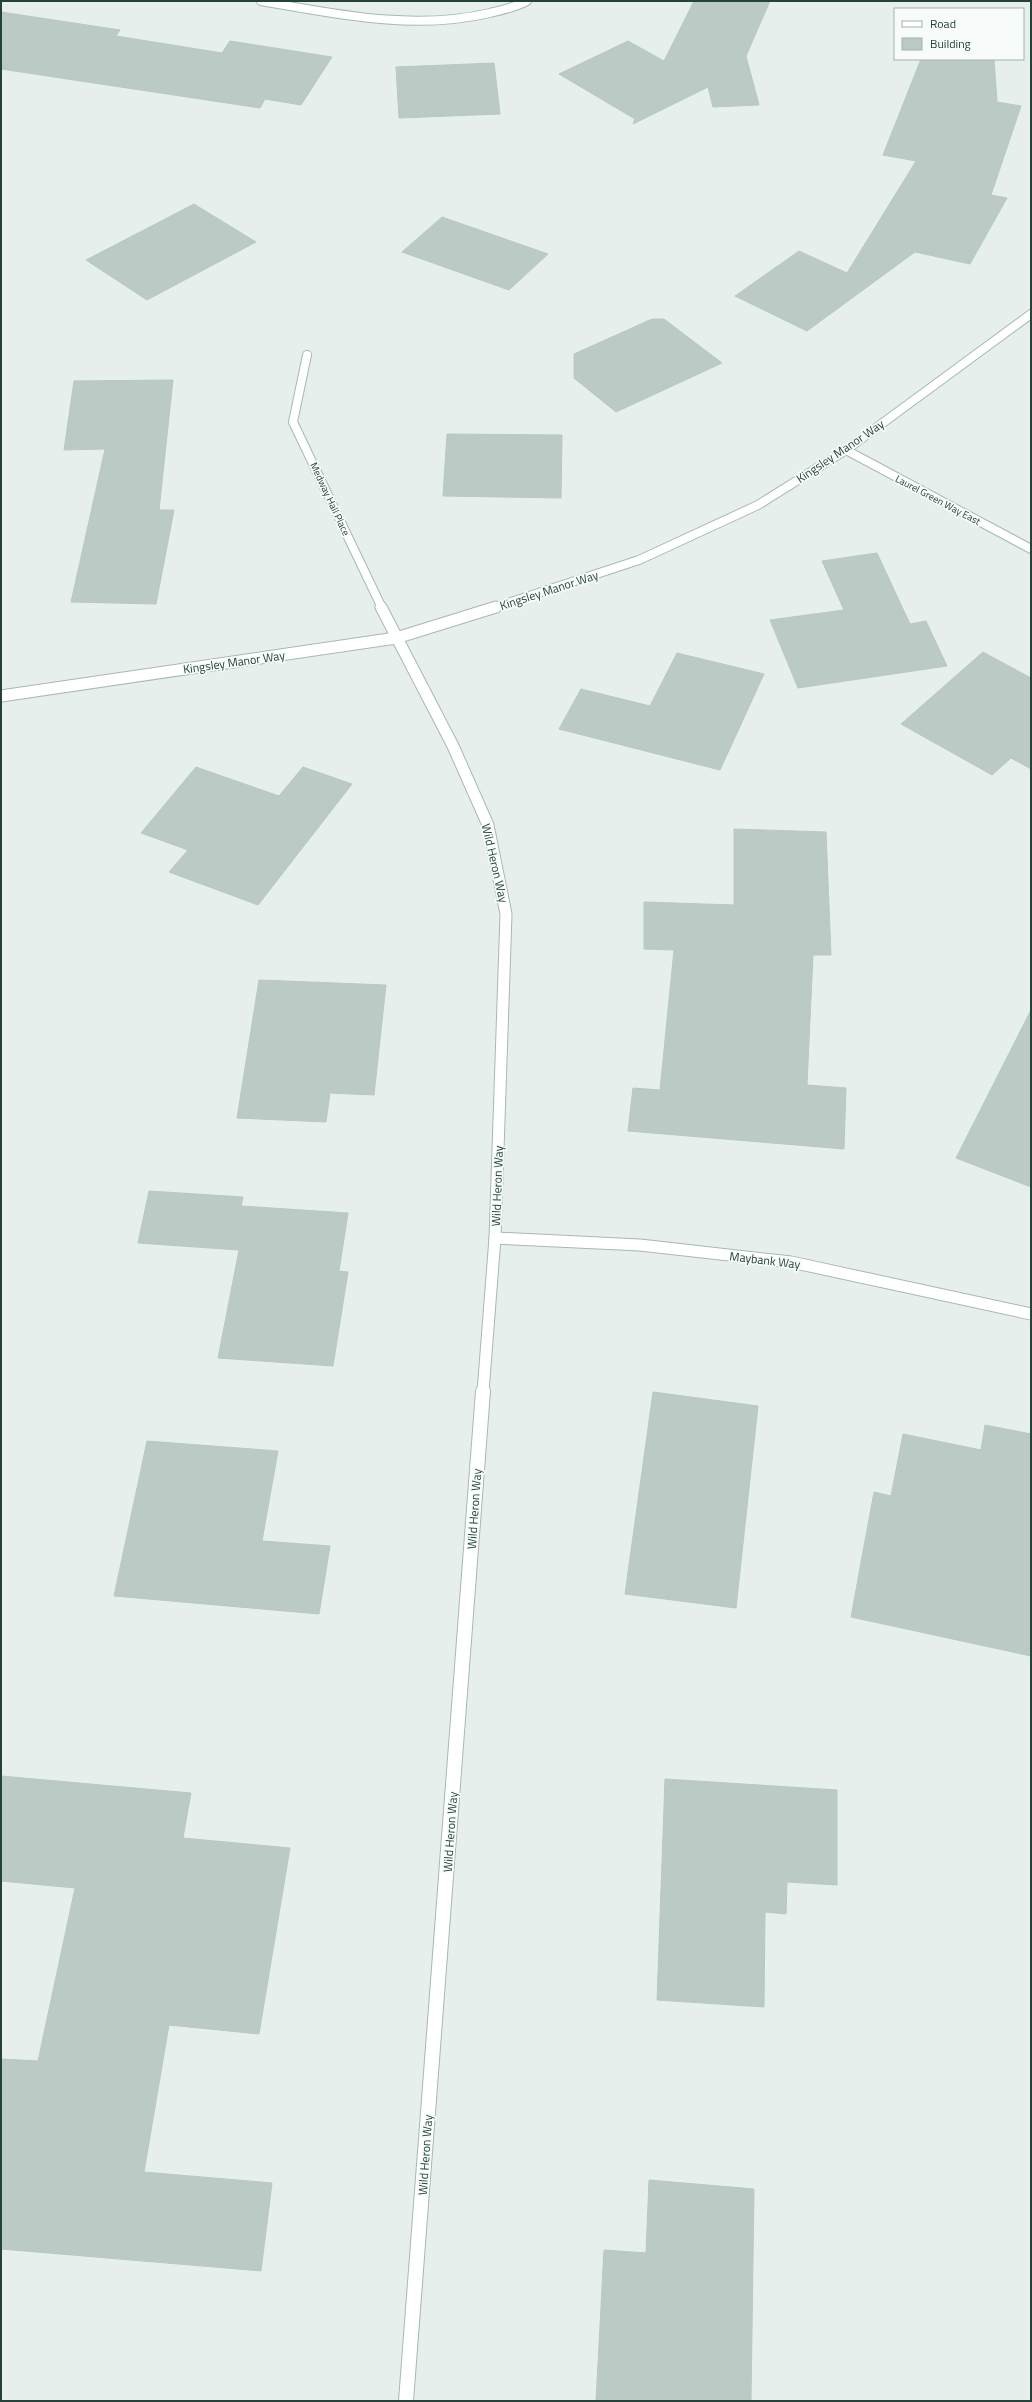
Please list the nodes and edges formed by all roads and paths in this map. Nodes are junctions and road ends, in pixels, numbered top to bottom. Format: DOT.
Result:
graph roads {
  1 [pos="261,1"];
  2 [pos="527,1"];
  3 [pos="1031,314"];
  4 [pos="307,354"];
  5 [pos="846,450"];
  6 [pos="1031,549"];
  7 [pos="396,638"];
  8 [pos="1,696"];
  9 [pos="495,1238"];
  10 [pos="1031,1314"];
  11 [pos="406,2401"];
  1 -- 2 [label="street"];
  3 -- 5 [label="street, Kingsley Manor Way"];
  4 -- 7 [label="street, Medway Hall Place"];
  5 -- 6 [label="street, Laurel Green Way East"];
  5 -- 7 [label="street, Kingsley Manor Way"];
  7 -- 8 [label="street, Kingsley Manor Way"];
  7 -- 9 [label="street, Wild Heron Way"];
  9 -- 10 [label="street, Maybank Way"];
  9 -- 11 [label="street, Wild Heron Way"];
}
